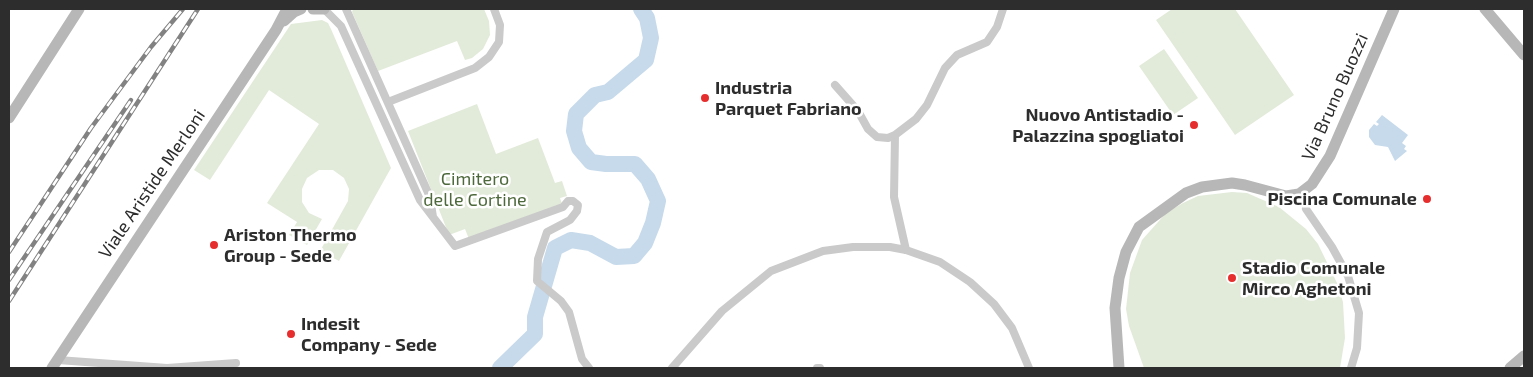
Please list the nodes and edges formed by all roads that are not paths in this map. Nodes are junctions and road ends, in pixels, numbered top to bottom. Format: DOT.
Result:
graph roads {
  1 [pos="79,9"];
  2 [pos="287,9"];
  3 [pos="301,9"];
  4 [pos="313,9"];
  5 [pos="324,9"];
  6 [pos="346,9"];
  7 [pos="494,9"];
  8 [pos="1003,9"];
  9 [pos="1394,9"];
  10 [pos="1485,9"];
  11 [pos="276,30"];
  12 [pos="1524,56"];
  13 [pos="835,86"];
  14 [pos="388,102"];
  15 [pos="9,118"];
  16 [pos="895,135"];
  17 [pos="1306,209"];
  18 [pos="433,219"];
  19 [pos="906,250"];
  20 [pos="1524,356"];
  21 [pos="236,363"];
  22 [pos="55,364"];
  23 [pos="42,368"];
  24 [pos="589,368"];
  25 [pos="672,368"];
  26 [pos="1029,368"];
  27 [pos="1119,368"];
  28 [pos="1351,368"];
  29 [pos="1510,368"];
  1 -- 15 [label="street"];
  2 -- 11 [label="street, Viale Aristide Merloni"];
  3 -- 11 [label="street, Viale Aristide Merloni"];
  4 -- 5 [label="street"];
  5 -- 18 [label="street"];
  6 -- 14 [label="street"];
  7 -- 14 [label="street"];
  8 -- 16 [label="street"];
  9 -- 27 [label="street, Via Bruno Buozzi"];
  10 -- 12 [label="street"];
  11 -- 22 [label="street, Viale Aristide Merloni"];
  13 -- 16 [label="street"];
  14 -- 18 [label="street"];
  16 -- 19 [label="street"];
  17 -- 28 [label="street"];
  18 -- 24 [label="street"];
  19 -- 25 [label="street"];
  19 -- 26 [label="street"];
  20 -- 29 [label="street"];
  21 -- 22 [label="street"];
  22 -- 23 [label="street"];
}
